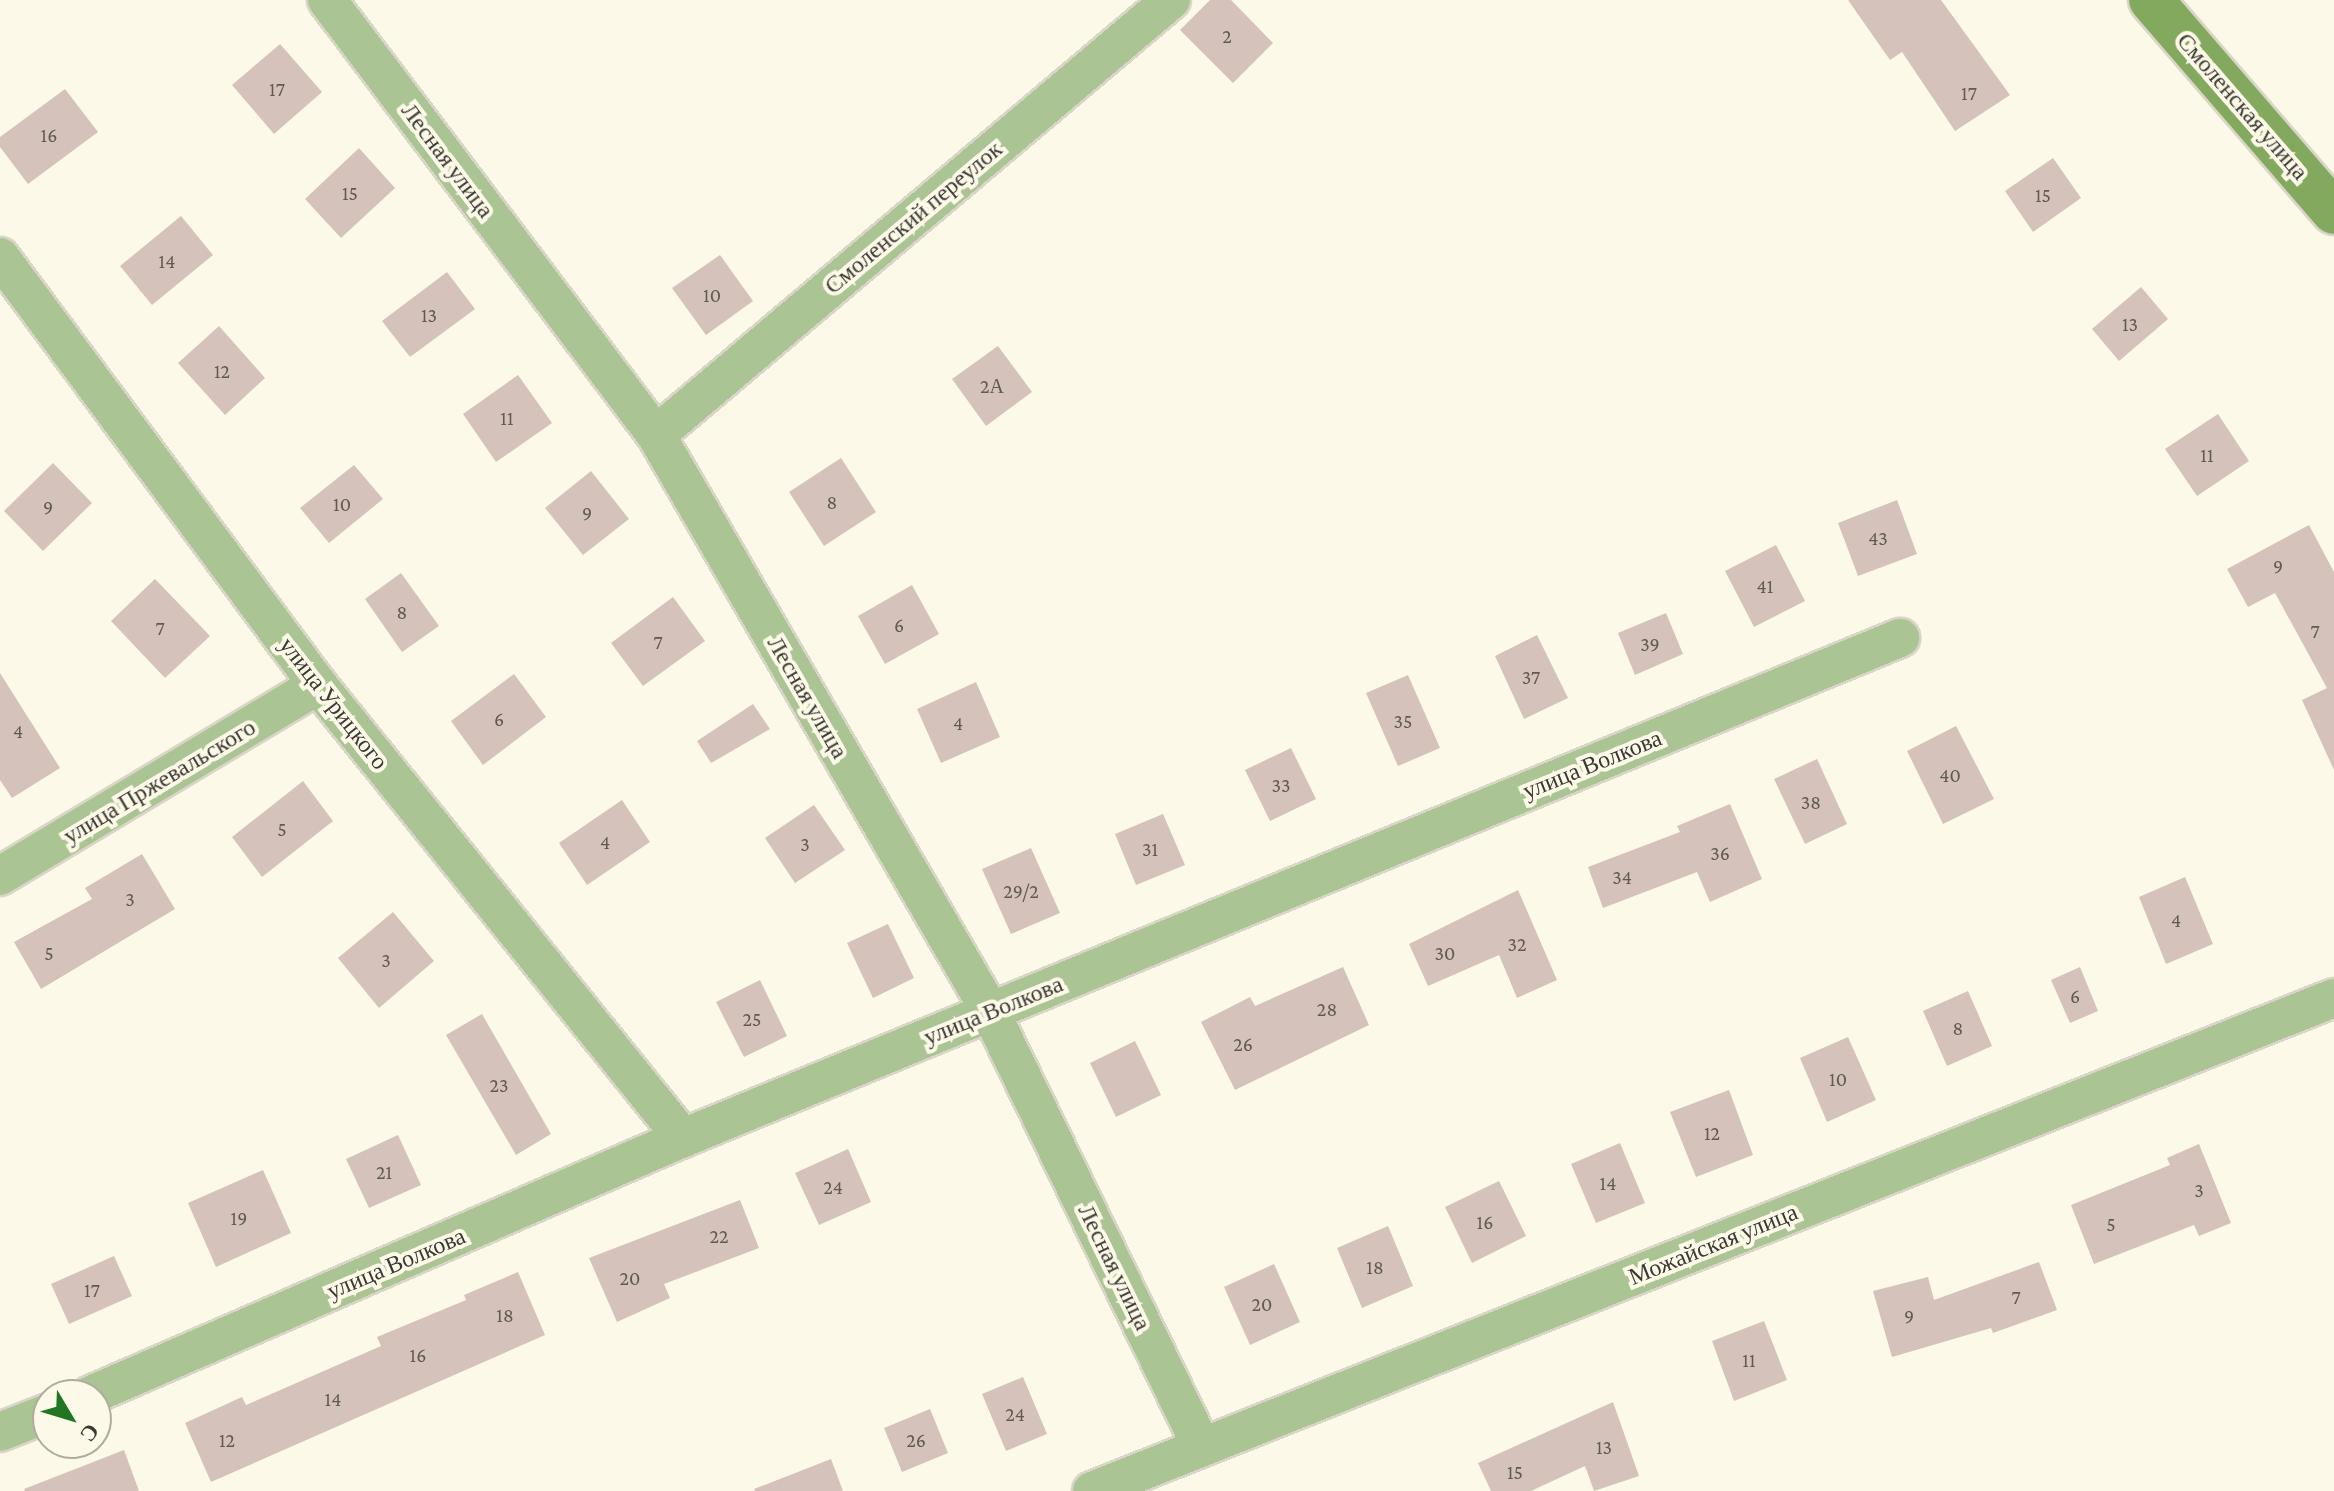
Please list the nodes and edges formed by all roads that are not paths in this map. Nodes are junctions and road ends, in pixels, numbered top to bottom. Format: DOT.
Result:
graph roads {
  1 [pos="327,0"];
  2 [pos="1171,0"];
  3 [pos="2151,0"];
  4 [pos="2334,212"];
  5 [pos="0,257"];
  6 [pos="656,435"];
  7 [pos="1900,638"];
  8 [pos="318,685"];
  9 [pos="0,876"];
  10 [pos="2334,998"];
  11 [pos="990,1011"];
  12 [pos="683,1138"];
  13 [pos="112,1386"];
  14 [pos="32,1419"];
  15 [pos="0,1432"];
  16 [pos="1202,1447"];
  17 [pos="1092,1491"];
  1 -- 6 [label="street, Лесная улица"];
  2 -- 6 [label="street, Смоленский переулок"];
  3 -- 4 [label="street, Смоленская улица"];
  5 -- 8 [label="street, улица Урицкого"];
  6 -- 11 [label="street, Лесная улица"];
  7 -- 11 [label="street, улица Волкова"];
  8 -- 9 [label="street, улица Пржевальского"];
  8 -- 12 [label="street, улица Урицкого"];
  10 -- 16 [label="street, Можайская улица"];
  11 -- 12 [label="street, улица Волкова"];
  11 -- 16 [label="street, Лесная улица"];
  12 -- 13 [label="street, улица Волкова"];
  14 -- 15 [label="street"];
  16 -- 17 [label="street, Можайская улица"];
}
